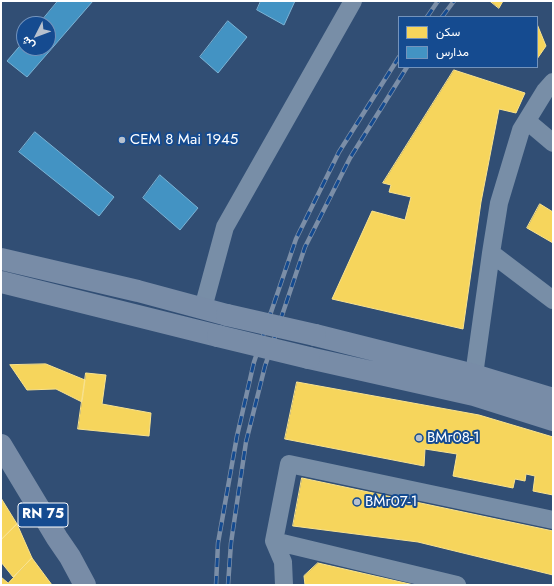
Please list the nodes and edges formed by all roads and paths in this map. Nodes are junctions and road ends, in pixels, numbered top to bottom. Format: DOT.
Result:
graph roads {
  1 [pos="353,1"];
  2 [pos="553,82"];
  3 [pos="527,121"];
  4 [pos="553,143"];
  5 [pos="490,253"];
  6 [pos="1,259"];
  7 [pos="1,282"];
  8 [pos="553,300"];
  9 [pos="203,308"];
  10 [pos="474,385"];
  11 [pos="553,399"];
  12 [pos="553,420"];
  13 [pos="1,445"];
  14 [pos="553,520"];
  15 [pos="274,541"];
  16 [pos="85,585"];
  17 [pos="284,585"];
  18 [pos="457,585"];
  1 -- 9 [label="street"];
  2 -- 3 [label="street"];
  3 -- 4 [label="street"];
  3 -- 5 [label="street"];
  5 -- 8 [label="street"];
  5 -- 10 [label="street"];
  6 -- 9 [label="main road"];
  7 -- 10 [label="main road, bridge"];
  9 -- 10 [label="main road, bridge"];
  10 -- 11 [label="main road"];
  10 -- 12 [label="main road"];
  13 -- 16 [label="main road, RN 75"];
  14 -- 15 [label="street"];
  15 -- 17 [label="street"];
  15 -- 18 [label="street"];
}
